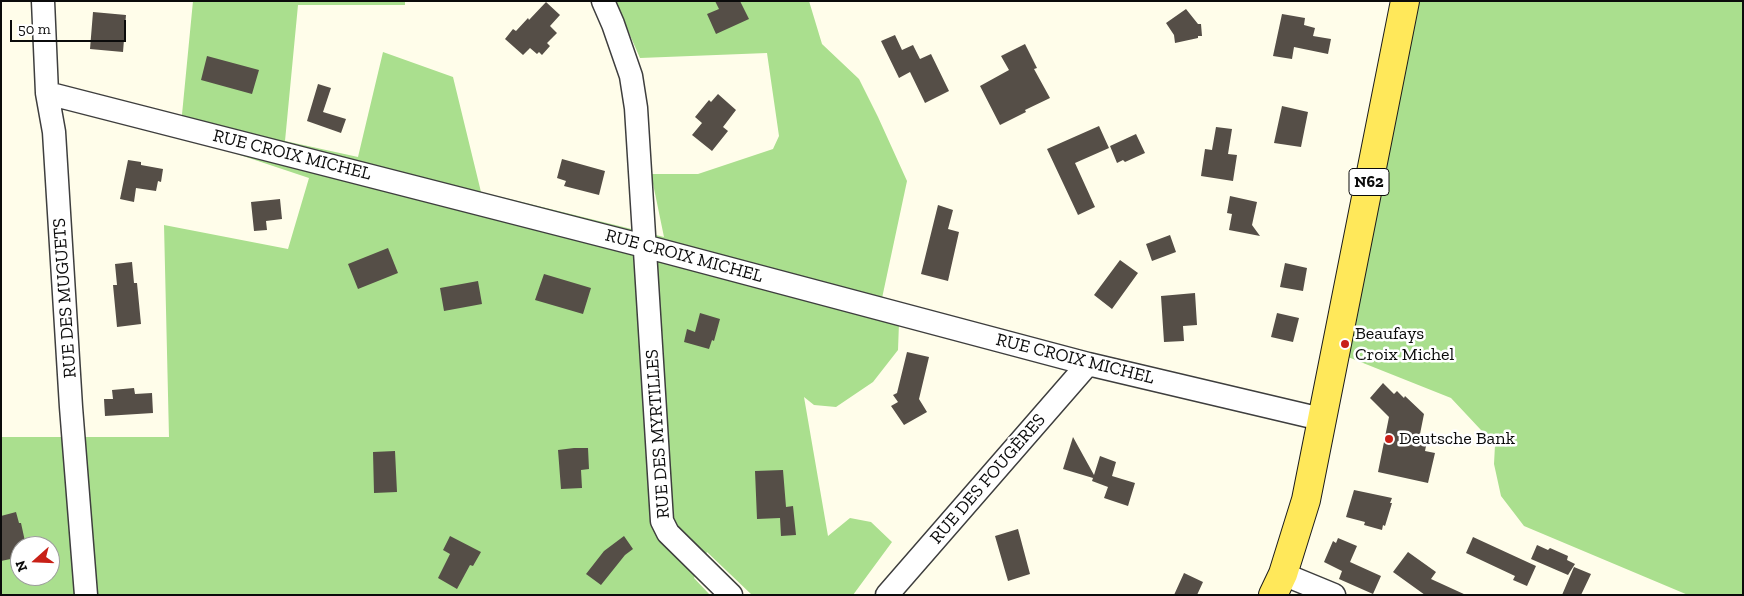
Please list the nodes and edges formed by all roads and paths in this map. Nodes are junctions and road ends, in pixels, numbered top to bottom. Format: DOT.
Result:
graph roads {
  1 [pos="42,1"];
  2 [pos="603,1"];
  3 [pos="1405,1"];
  4 [pos="47,93"];
  5 [pos="644,246"];
  6 [pos="1088,364"];
  7 [pos="1321,419"];
  8 [pos="1278,584"];
  9 [pos="86,595"];
  10 [pos="731,595"];
  11 [pos="887,595"];
  12 [pos="1334,595"];
  1 -- 4 [label="street, RUE DES MUGUETS"];
  2 -- 5 [label="street, RUE DES MYRTILLES"];
  3 -- 7 [label="main road, N62"];
  4 -- 5 [label="street, RUE CROIX MICHEL"];
  4 -- 9 [label="street, RUE DES MUGUETS"];
  5 -- 6 [label="street, RUE CROIX MICHEL"];
  5 -- 10 [label="street, RUE DES MYRTILLES"];
  6 -- 7 [label="street, RUE CROIX MICHEL"];
  6 -- 11 [label="street, RUE DES FOUGÈRES"];
  7 -- 8 [label="main road, N62"];
  8 -- 12 [label="street"];
}
